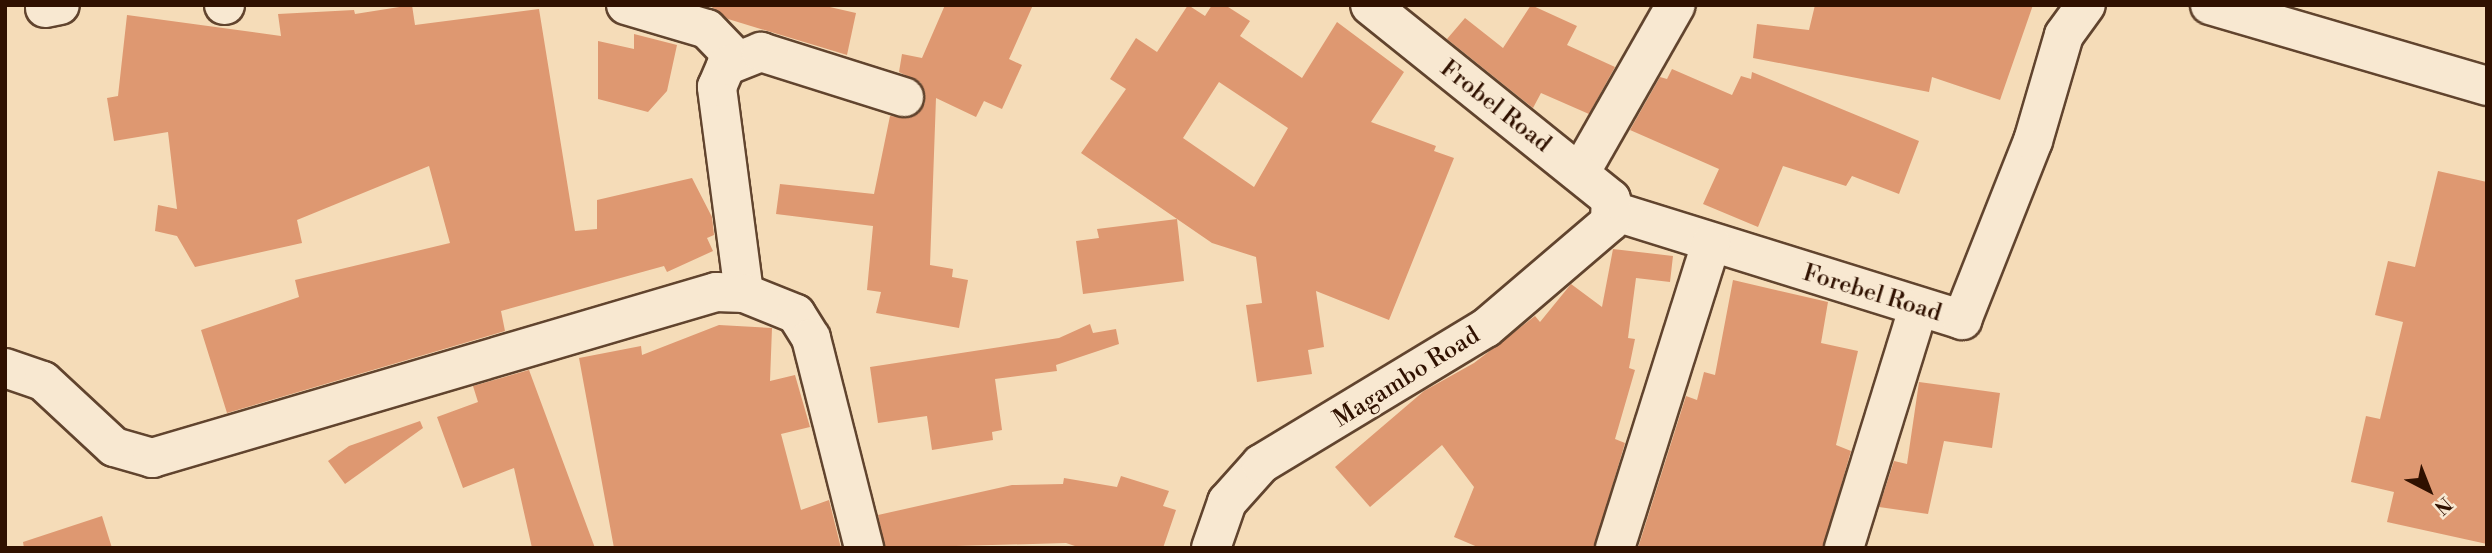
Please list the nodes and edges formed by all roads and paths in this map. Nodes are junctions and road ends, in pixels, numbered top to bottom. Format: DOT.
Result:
graph roads {
  1 [pos="626,5"];
  2 [pos="1370,5"];
  3 [pos="1676,5"];
  4 [pos="2210,5"];
  5 [pos="2075,20"];
  6 [pos="736,59"];
  7 [pos="2487,86"];
  8 [pos="904,97"];
  9 [pos="1580,173"];
  10 [pos="1613,211"];
  11 [pos="1711,244"];
  12 [pos="744,293"];
  13 [pos="1918,309"];
  14 [pos="5,368"];
  15 [pos="864,548"];
  16 [pos="1211,548"];
  17 [pos="1615,548"];
  18 [pos="1844,548"];
  1 -- 6 [label="street"];
  2 -- 9 [label="street, Frobel Road"];
  3 -- 9 [label="street"];
  4 -- 7 [label="street"];
  5 -- 13 [label="street, Forebel Road"];
  6 -- 8 [label="street"];
  6 -- 12 [label="street"];
  9 -- 10 [label="street, Frobel Road"];
  10 -- 11 [label="street, Forebel Road"];
  10 -- 16 [label="street, Magambo Road"];
  11 -- 13 [label="street, Forebel Road"];
  11 -- 17 [label="street"];
  12 -- 14 [label="street"];
  12 -- 15 [label="street"];
  13 -- 18 [label="street"];
}
